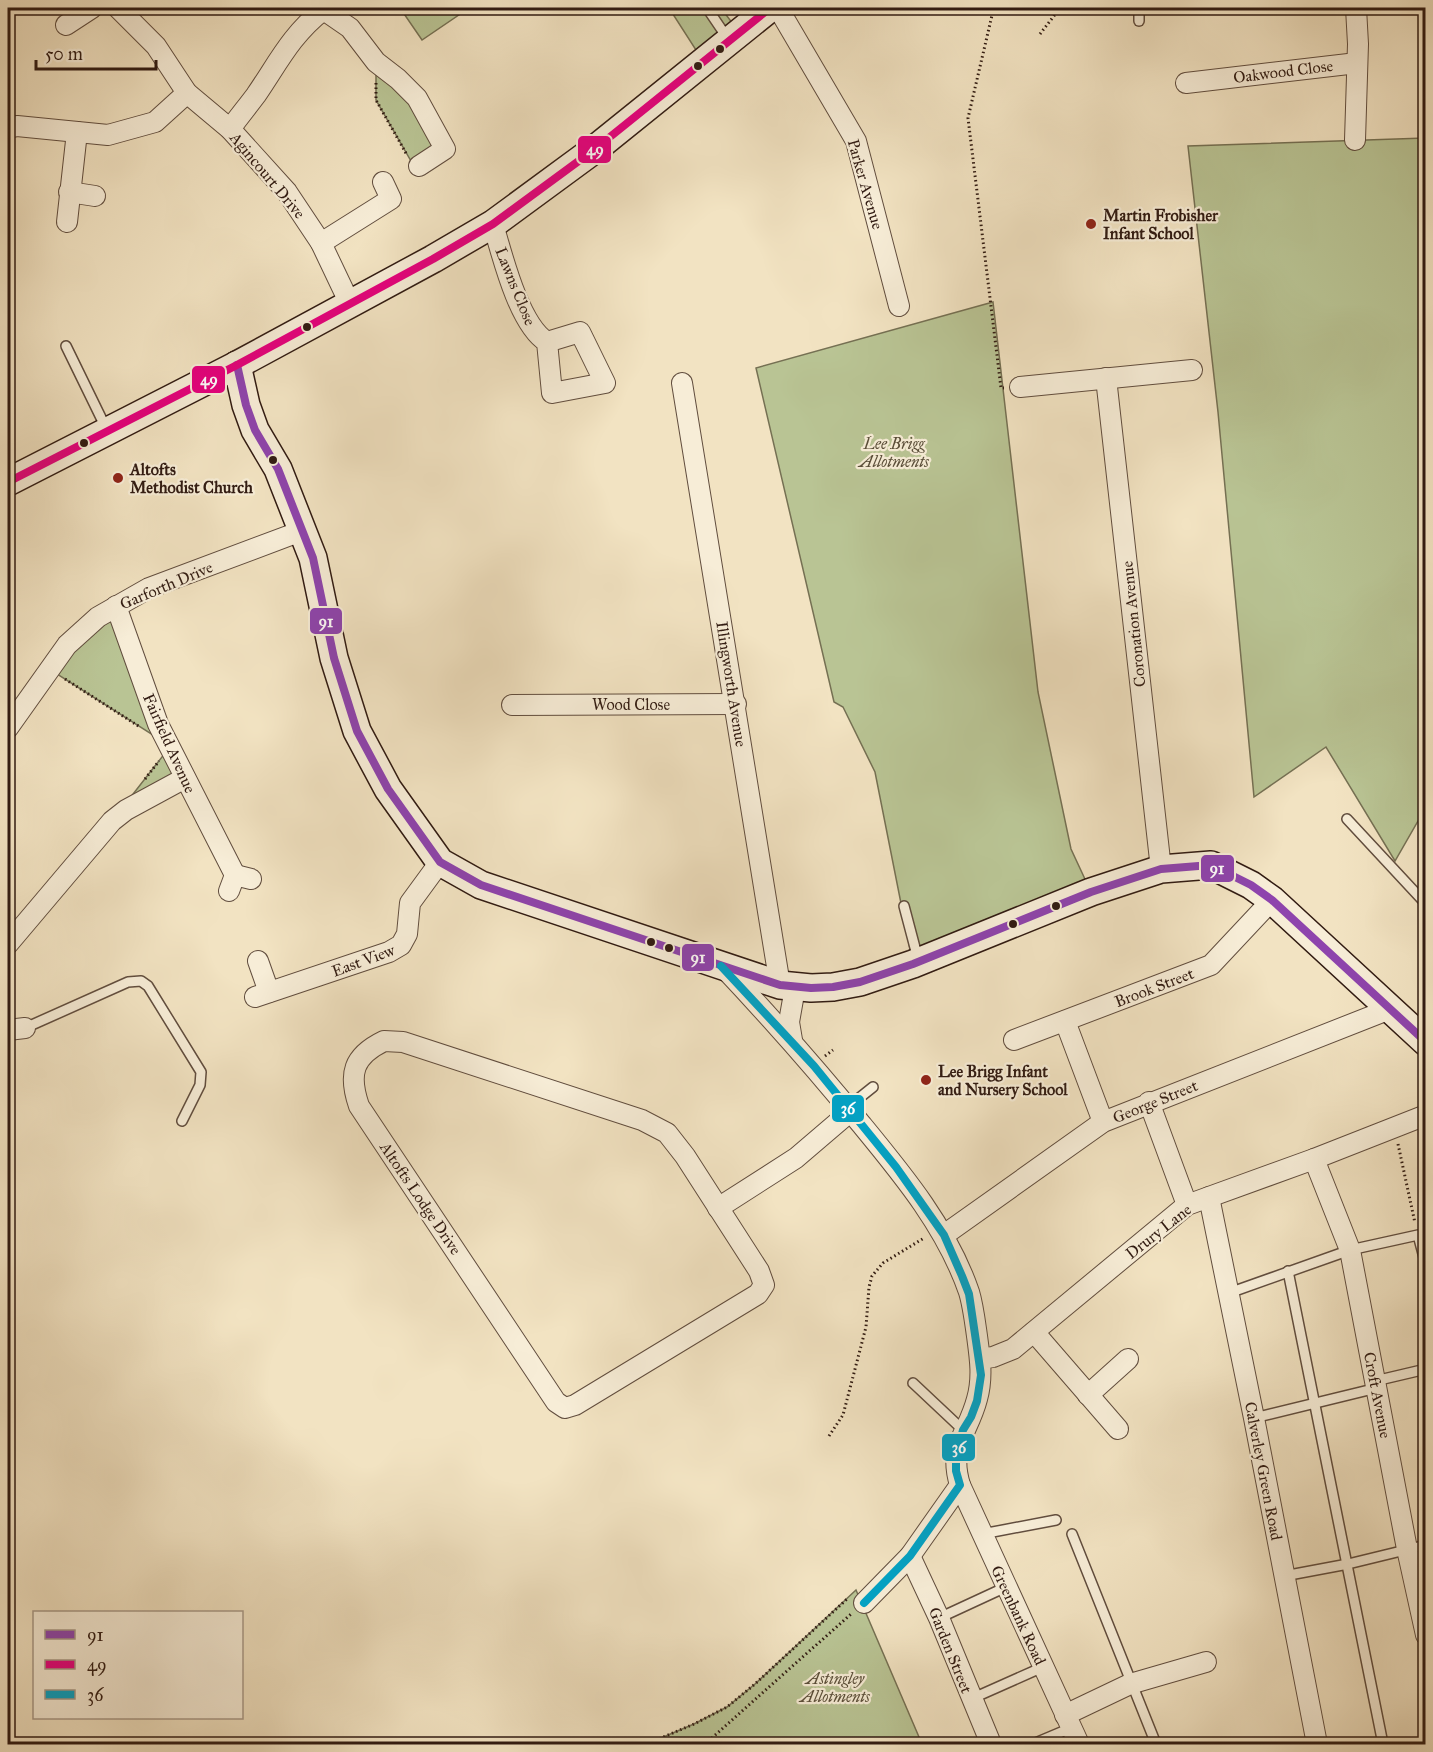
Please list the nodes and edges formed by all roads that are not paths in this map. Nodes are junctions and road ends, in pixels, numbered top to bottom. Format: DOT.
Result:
graph roads {
  1 [pos="92,8"];
  2 [pos="118,8"];
  3 [pos="707,8"];
  4 [pos="770,8"];
  5 [pos="778,8"];
  6 [pos="1139,8"];
  7 [pos="1356,8"];
  8 [pos="322,9"];
  9 [pos="1139,21"];
  10 [pos="67,27"];
  11 [pos="729,41"];
  12 [pos="1357,63"];
  13 [pos="1186,83"];
  14 [pos="187,93"];
  15 [pos="8,128"];
  16 [pos="230,129"];
  17 [pos="76,132"];
  18 [pos="1355,140"];
  19 [pos="418,166"];
  20 [pos="383,182"];
  21 [pos="69,192"];
  22 [pos="95,196"];
  23 [pos="67,222"];
  24 [pos="493,224"];
  25 [pos="321,243"];
  26 [pos="350,304"];
  27 [pos="899,306"];
  28 [pos="547,342"];
  29 [pos="66,346"];
  30 [pos="237,364"];
  31 [pos="1192,370"];
  32 [pos="1106,378"];
  33 [pos="682,383"];
  34 [pos="1020,387"];
  35 [pos="108,430"];
  36 [pos="8,482"];
  37 [pos="304,530"];
  38 [pos="116,606"];
  39 [pos="735,704"];
  40 [pos="522,709"];
  41 [pos="8,728"];
  42 [pos="185,778"];
  43 [pos="1347,819"];
  44 [pos="440,862"];
  45 [pos="1161,869"];
  46 [pos="238,882"];
  47 [pos="1272,900"];
  48 [pos="1425,904"];
  49 [pos="904,906"];
  50 [pos="8,944"];
  51 [pos="258,962"];
  52 [pos="919,962"];
  53 [pos="721,966"];
  54 [pos="788,986"];
  55 [pos="1390,1009"];
  56 [pos="1065,1021"];
  57 [pos="16,1029"];
  58 [pos="792,1040"];
  59 [pos="1014,1040"];
  60 [pos="1425,1042"];
  61 [pos="873,1087"];
  62 [pos="1149,1102"];
  63 [pos="849,1109"];
  64 [pos="1425,1115"];
  65 [pos="182,1121"];
  66 [pos="1103,1122"];
  67 [pos="1314,1159"];
  68 [pos="1209,1197"];
  69 [pos="1187,1205"];
  70 [pos="718,1208"];
  71 [pos="941,1232"];
  72 [pos="1350,1250"];
  73 [pos="1425,1265"];
  74 [pos="1288,1271"];
  75 [pos="1229,1293"];
  76 [pos="1034,1332"];
  77 [pos="980,1359"];
  78 [pos="1128,1359"];
  79 [pos="1425,1369"];
  80 [pos="913,1383"];
  81 [pos="1376,1384"];
  82 [pos="1088,1395"];
  83 [pos="1316,1403"];
  84 [pos="1254,1418"];
  85 [pos="1118,1429"];
  86 [pos="963,1430"];
  87 [pos="960,1485"];
  88 [pos="1056,1520"];
  89 [pos="982,1534"];
  90 [pos="1072,1534"];
  91 [pos="1416,1547"];
  92 [pos="910,1556"];
  93 [pos="1348,1564"];
  94 [pos="1284,1576"];
  95 [pos="1006,1587"];
  96 [pos="866,1600"];
  97 [pos="939,1618"];
  98 [pos="1425,1635"];
  99 [pos="1206,1662"];
  100 [pos="1043,1666"];
  101 [pos="1130,1684"];
  102 [pos="971,1699"];
  103 [pos="1071,1729"];
  104 [pos="991,1744"];
  105 [pos="1033,1744"];
  106 [pos="1156,1744"];
  107 [pos="1317,1744"];
  108 [pos="1383,1744"];
  1 -- 10 [label="street"];
  2 -- 14 [label="street, Agincourt Drive"];
  3 -- 11 [label="lane"];
  4 -- 11 [label="street"];
  5 -- 27 [label="street, Parker Avenue"];
  6 -- 9 [label="lane"];
  7 -- 12 [label="street"];
  8 -- 16 [label="street"];
  8 -- 19 [label="street"];
  11 -- 24 [label="street"];
  12 -- 13 [label="street, Oakwood Close"];
  12 -- 18 [label="street"];
  14 -- 16 [label="street, Agincourt Drive"];
  14 -- 17 [label="street"];
  15 -- 17 [label="street"];
  16 -- 25 [label="street, Agincourt Drive"];
  17 -- 21 [label="street"];
  20 -- 25 [label="street"];
  21 -- 22 [label="street"];
  21 -- 23 [label="street"];
  24 -- 26 [label="street"];
  24 -- 28 [label="street, Lawns Close"];
  25 -- 26 [label="street, Agincourt Drive"];
  26 -- 30 [label="street"];
  29 -- 35 [label="lane"];
  30 -- 35 [label="street"];
  30 -- 37 [label="street"];
  31 -- 32 [label="street"];
  32 -- 34 [label="street"];
  32 -- 45 [label="street, Coronation Avenue"];
  33 -- 39 [label="street, Illingworth Avenue"];
  35 -- 36 [label="street"];
  37 -- 38 [label="street, Garforth Drive"];
  37 -- 44 [label="street"];
  38 -- 41 [label="street, Garforth Drive"];
  38 -- 42 [label="street, Fairfield Avenue"];
  39 -- 40 [label="street, Wood Close"];
  39 -- 54 [label="street, Illingworth Avenue"];
  42 -- 46 [label="street, Fairfield Avenue"];
  42 -- 50 [label="street"];
  43 -- 48 [label="lane"];
  44 -- 51 [label="street, East View"];
  44 -- 53 [label="street"];
  45 -- 47 [label="street"];
  45 -- 52 [label="street"];
  47 -- 55 [label="street"];
  47 -- 56 [label="street, Brook Street"];
  49 -- 52 [label="lane"];
  52 -- 54 [label="street"];
  53 -- 54 [label="street"];
  53 -- 58 [label="street, Greenbank Road"];
  54 -- 58 [label="street, Illingworth Avenue"];
  55 -- 60 [label="street"];
  55 -- 62 [label="street, George Street"];
  56 -- 59 [label="street, Brook Street"];
  56 -- 66 [label="street"];
  57 -- 65 [label="lane"];
  58 -- 63 [label="street, Greenbank Road"];
  61 -- 63 [label="lane"];
  62 -- 66 [label="street, George Street"];
  62 -- 69 [label="street"];
  63 -- 70 [label="street"];
  63 -- 71 [label="street, Greenbank Road"];
  64 -- 67 [label="street, Drury Lane"];
  66 -- 71 [label="street, George Street"];
  67 -- 68 [label="street, Drury Lane"];
  67 -- 72 [label="street, Croft Avenue"];
  68 -- 69 [label="street, Drury Lane"];
  68 -- 75 [label="street, Calverley Green Road"];
  69 -- 76 [label="street, Drury Lane"];
  70 -- 70 [label="street, Altofts Lodge Drive"];
  71 -- 77 [label="street, Greenbank Road"];
  72 -- 73 [label="lane"];
  72 -- 74 [label="lane"];
  72 -- 81 [label="street, Croft Avenue"];
  74 -- 75 [label="lane"];
  74 -- 83 [label="lane"];
  75 -- 84 [label="street, Calverley Green Road"];
  76 -- 77 [label="street, Drury Lane"];
  76 -- 82 [label="street"];
  77 -- 86 [label="street, Greenbank Road"];
  78 -- 82 [label="street"];
  79 -- 81 [label="lane"];
  80 -- 86 [label="lane"];
  81 -- 83 [label="lane"];
  81 -- 91 [label="street, Croft Avenue"];
  82 -- 85 [label="street"];
  83 -- 84 [label="lane"];
  83 -- 93 [label="lane"];
  84 -- 94 [label="street, Calverley Green Road"];
  86 -- 87 [label="street, Greenbank Road"];
  87 -- 89 [label="street, Greenbank Road"];
  87 -- 92 [label="street"];
  88 -- 89 [label="lane"];
  89 -- 95 [label="street, Greenbank Road"];
  90 -- 101 [label="lane"];
  91 -- 93 [label="lane"];
  91 -- 98 [label="street, Croft Avenue"];
  92 -- 96 [label="street"];
  92 -- 97 [label="street, Garden Street"];
  93 -- 94 [label="lane"];
  93 -- 108 [label="lane"];
  94 -- 107 [label="street, Calverley Green Road"];
  95 -- 97 [label="lane"];
  95 -- 100 [label="street, Greenbank Road"];
  97 -- 102 [label="street, Garden Street"];
  99 -- 101 [label="street"];
  100 -- 102 [label="lane"];
  100 -- 103 [label="street, Greenbank Road"];
  101 -- 103 [label="street"];
  101 -- 106 [label="lane"];
  102 -- 104 [label="street, Garden Street"];
  103 -- 105 [label="lane"];
}
